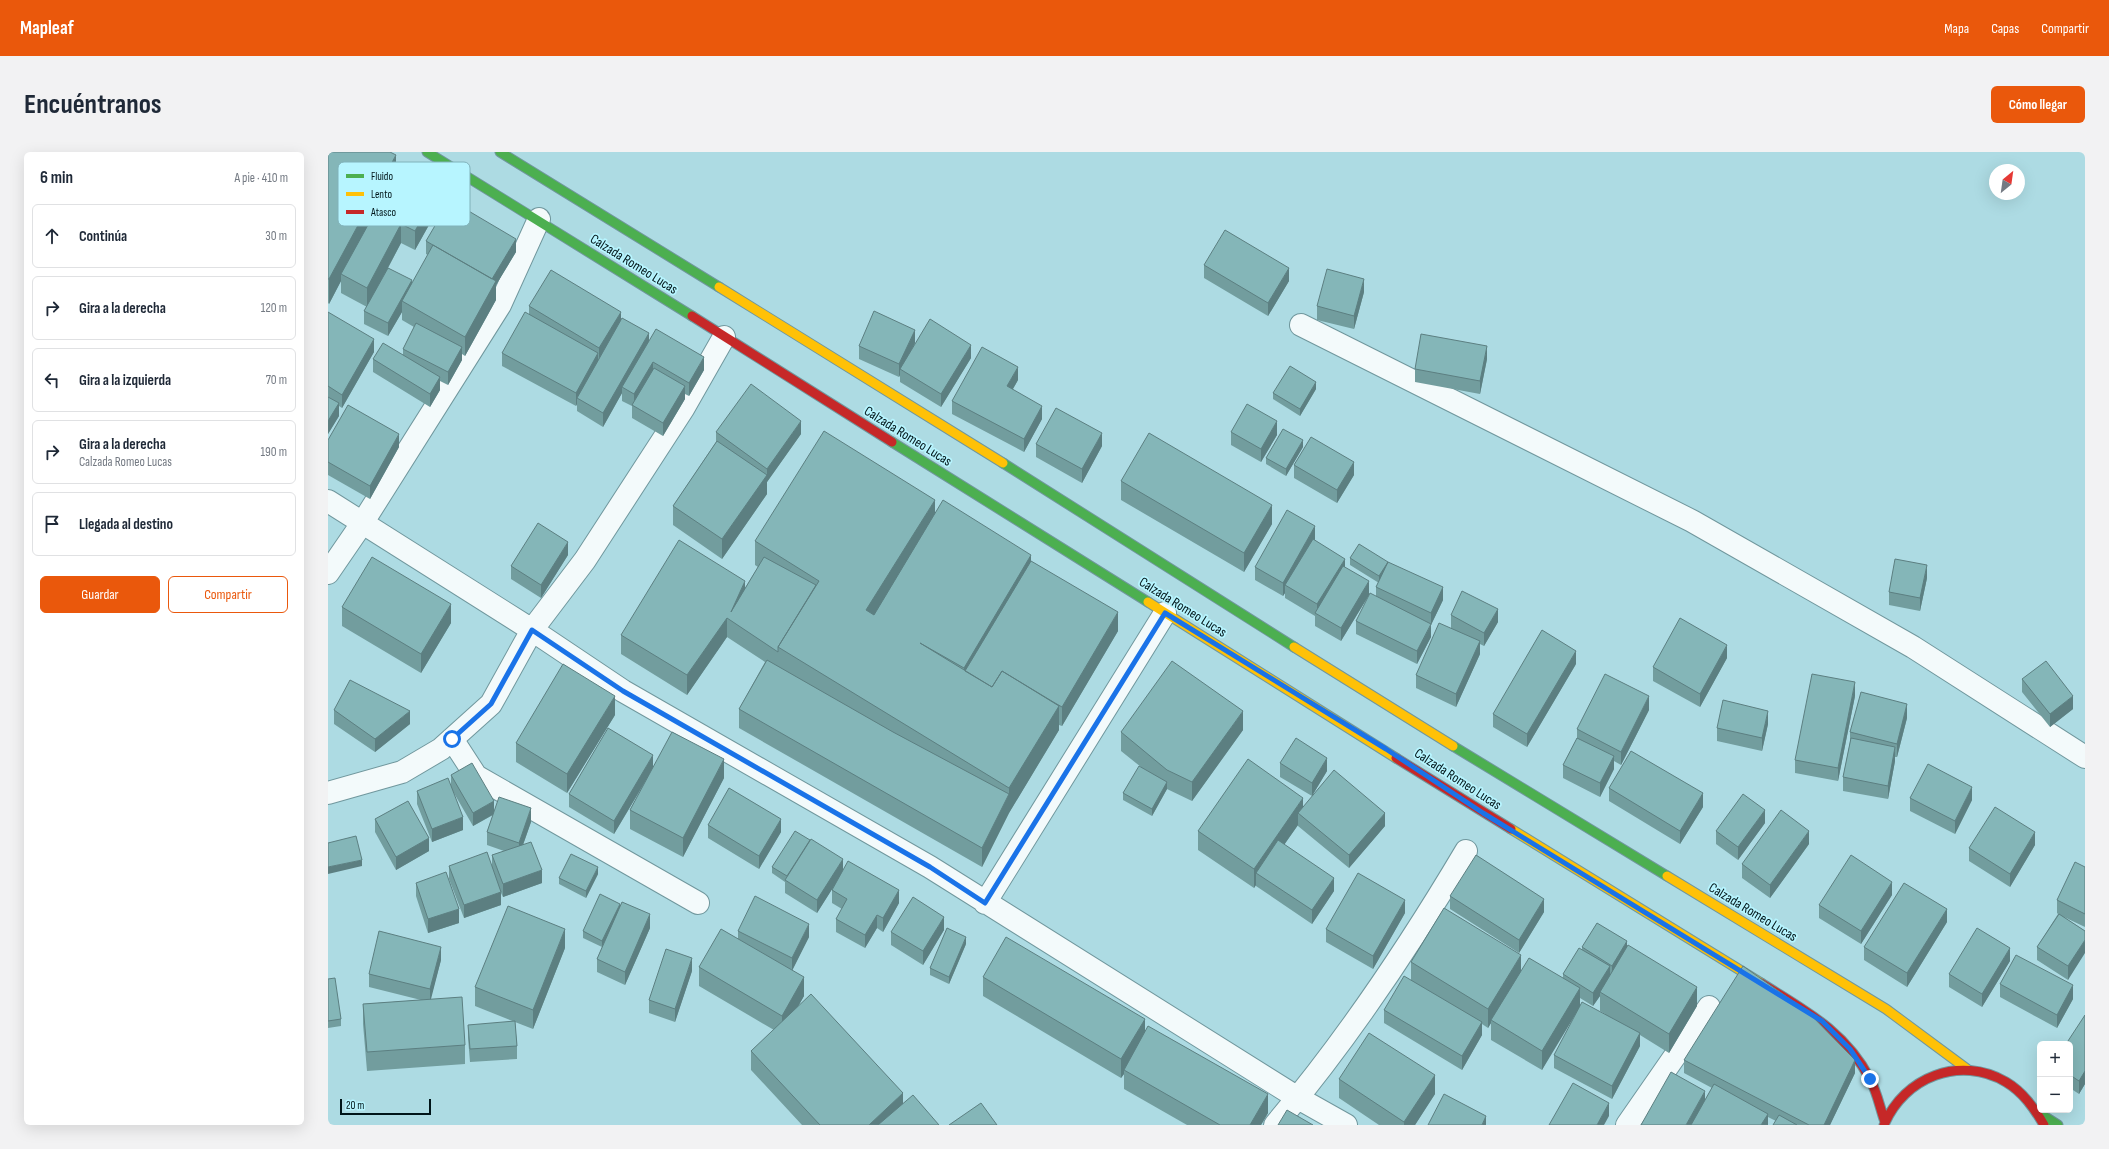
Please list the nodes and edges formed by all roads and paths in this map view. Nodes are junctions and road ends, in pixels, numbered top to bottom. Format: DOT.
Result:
graph roads {
  1 [pos="427,152"];
  2 [pos="500,152"];
  3 [pos="444,162"];
  4 [pos="470,178"];
  5 [pos="539,219"];
  6 [pos="1301,325"];
  7 [pos="724,337"];
  8 [pos="328,501"];
  9 [pos="363,522"];
  10 [pos="328,573"];
  11 [pos="1165,613"];
  12 [pos="532,630"];
  13 [pos="452,739"];
  14 [pos="2085,757"];
  15 [pos="328,793"];
  16 [pos="1466,851"];
  17 [pos="698,903"];
  18 [pos="985,903"];
  19 [pos="1709,1007"];
  20 [pos="1968,1069"];
  21 [pos="1298,1098"];
  22 [pos="2037,1112"];
  23 [pos="2038,1113"];
  24 [pos="1885,1123"];
  25 [pos="1276,1125"];
  26 [pos="1346,1125"];
  27 [pos="1627,1125"];
  28 [pos="2044,1125"];
  29 [pos="2058,1125"];
  1 -- 3 [label="main road, Calzada Romeo Lucas"];
  2 -- 20 [label="main road, Calzada Romeo Lucas"];
  4 -- 5 [label="main road, Calzada Romeo Lucas"];
  5 -- 7 [label="main road, Calzada Romeo Lucas"];
  5 -- 9 [label="street"];
  6 -- 14 [label="street"];
  7 -- 11 [label="main road, Calzada Romeo Lucas"];
  7 -- 12 [label="street"];
  8 -- 9 [label="street"];
  9 -- 10 [label="street"];
  9 -- 12 [label="street"];
  11 -- 18 [label="street"];
  11 -- 24 [label="main road, Calzada Romeo Lucas"];
  12 -- 13 [label="street"];
  12 -- 18 [label="street"];
  13 -- 15 [label="street"];
  13 -- 17 [label="street"];
  16 -- 21 [label="street"];
  18 -- 21 [label="street"];
  19 -- 27 [label="street"];
  20 -- 22 [label="main road"];
  20 -- 24 [label="main road"];
  21 -- 25 [label="street"];
  21 -- 26 [label="street"];
  23 -- 28 [label="main road"];
  23 -- 29 [label="main road"];
}
